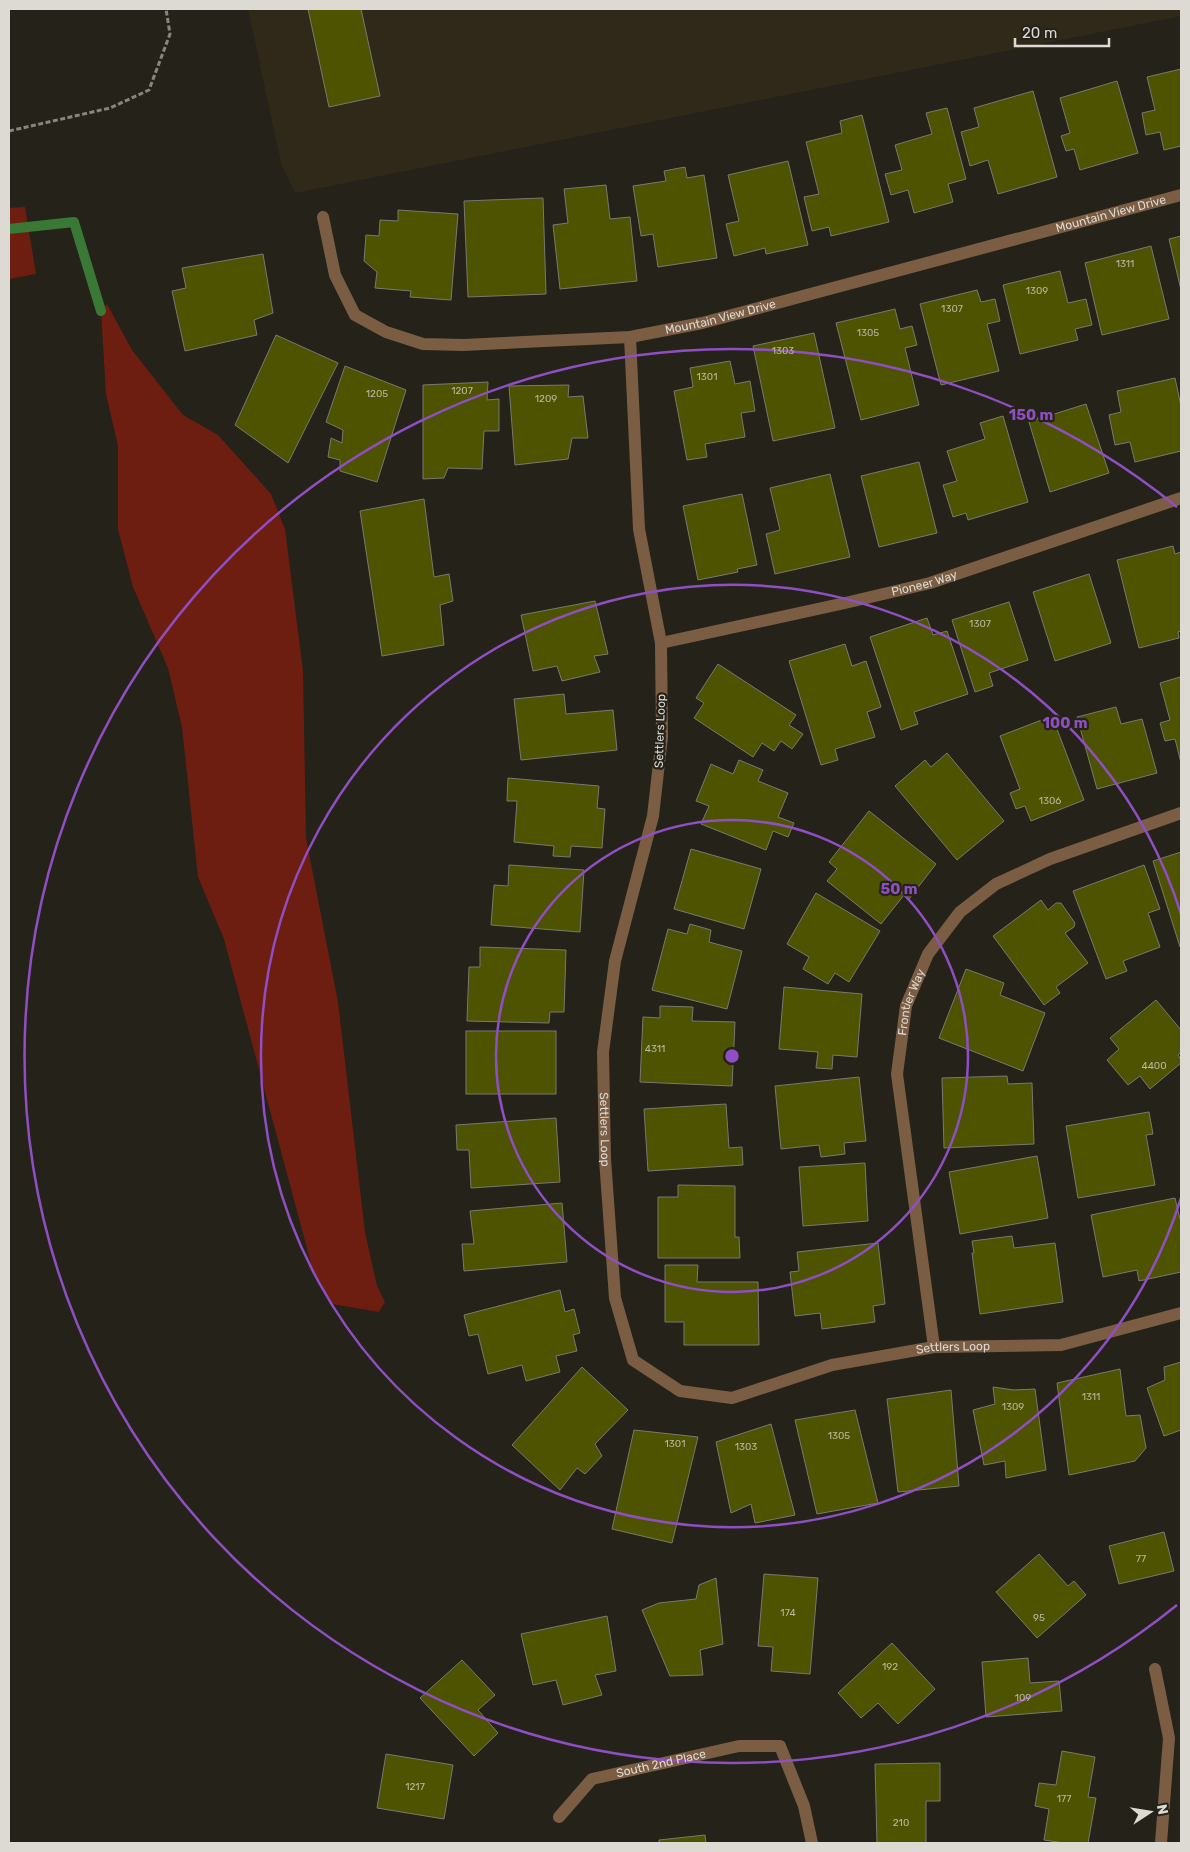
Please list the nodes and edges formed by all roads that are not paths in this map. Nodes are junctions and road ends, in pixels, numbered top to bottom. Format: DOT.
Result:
graph roads {
  1 [pos="1181,195"];
  2 [pos="323,217"];
  3 [pos="630,337"];
  4 [pos="1181,498"];
  5 [pos="661,643"];
  6 [pos="1181,813"];
  7 [pos="1181,1313"];
  8 [pos="934,1347"];
  9 [pos="1156,1669"];
  10 [pos="559,1817"];
  11 [pos="812,1843"];
  12 [pos="1161,1843"];
  1 -- 3 [label="street, Mountain View Drive"];
  2 -- 3 [label="street, Mountain View Drive"];
  3 -- 5 [label="street, Settlers Loop"];
  4 -- 5 [label="street, Pioneer Way"];
  5 -- 8 [label="street, Settlers Loop"];
  6 -- 8 [label="street, Frontier Way"];
  7 -- 8 [label="street, Settlers Loop"];
  9 -- 12 [label="street"];
  10 -- 11 [label="street, South 2nd Place"];
}
